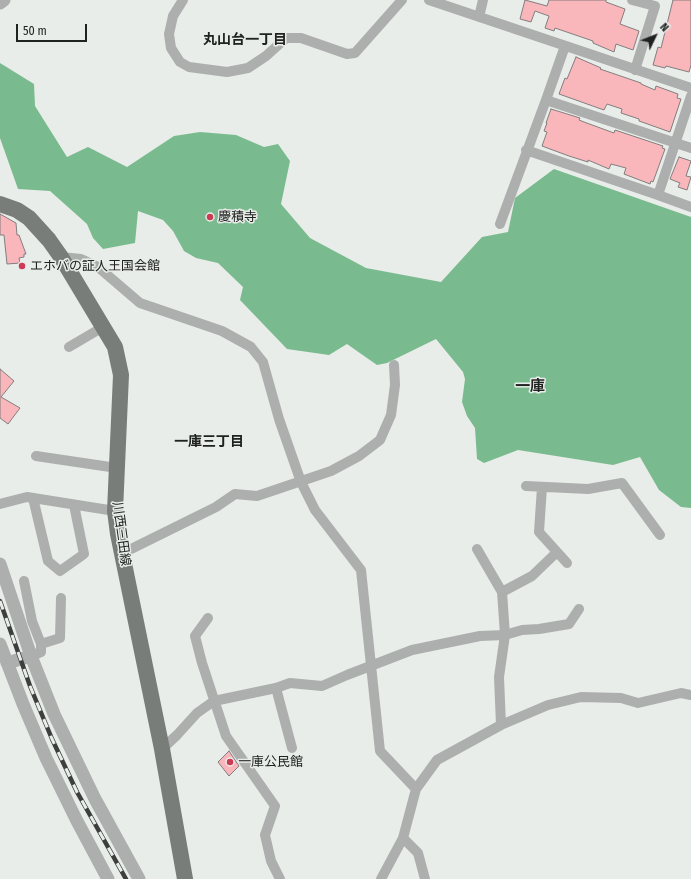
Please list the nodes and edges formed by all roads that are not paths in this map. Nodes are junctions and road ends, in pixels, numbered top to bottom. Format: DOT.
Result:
graph roads {
  1 [pos="4,0"];
  2 [pos="183,0"];
  3 [pos="402,0"];
  4 [pos="429,0"];
  5 [pos="484,0"];
  6 [pos="632,0"];
  7 [pos="0,3"];
  8 [pos="479,17"];
  9 [pos="565,46"];
  10 [pos="635,70"];
  11 [pos="691,88"];
  12 [pos="691,96"];
  13 [pos="546,100"];
  14 [pos="675,142"];
  15 [pos="691,148"];
  16 [pos="526,150"];
  17 [pos="658,195"];
  18 [pos="0,204"];
  19 [pos="691,207"];
  20 [pos="500,224"];
  21 [pos="61,257"];
  22 [pos="103,327"];
  23 [pos="69,347"];
  24 [pos="394,365"];
  25 [pos="36,456"];
  26 [pos="117,468"];
  27 [pos="301,482"];
  28 [pos="526,486"];
  29 [pos="542,487"];
  30 [pos="33,498"];
  31 [pos="0,504"];
  32 [pos="74,505"];
  33 [pos="115,511"];
  34 [pos="660,535"];
  35 [pos="477,550"];
  36 [pos="557,552"];
  37 [pos="123,553"];
  38 [pos="567,563"];
  39 [pos="0,564"];
  40 [pos="24,580"];
  41 [pos="502,592"];
  42 [pos="61,598"];
  43 [pos="578,610"];
  44 [pos="208,618"];
  45 [pos="505,635"];
  46 [pos="0,644"];
  47 [pos="41,644"];
  48 [pos="31,656"];
  49 [pos="3,665"];
  50 [pos="371,665"];
  51 [pos="276,688"];
  52 [pos="691,695"];
  53 [pos="214,701"];
  54 [pos="501,725"];
  55 [pos="292,748"];
  56 [pos="162,749"];
  57 [pos="416,789"];
  58 [pos="403,838"];
  59 [pos="108,879"];
  60 [pos="139,879"];
  61 [pos="185,879"];
  62 [pos="280,879"];
  63 [pos="381,879"];
  64 [pos="424,879"];
  1 -- 7 [label="street"];
  2 -- 3 [label="street"];
  4 -- 8 [label="street"];
  5 -- 8 [label="street"];
  6 -- 10 [label="street"];
  8 -- 9 [label="street"];
  9 -- 10 [label="street"];
  9 -- 13 [label="street"];
  10 -- 11 [label="street"];
  12 -- 14 [label="street"];
  13 -- 14 [label="street"];
  13 -- 16 [label="street"];
  14 -- 15 [label="street"];
  14 -- 17 [label="street"];
  16 -- 17 [label="street"];
  16 -- 20 [label="street"];
  17 -- 19 [label="street"];
  18 -- 21 [label="main road, 川西三田線"];
  21 -- 22 [label="main road, 川西三田線"];
  21 -- 27 [label="street"];
  22 -- 23 [label="street"];
  22 -- 26 [label="main road, 川西三田線"];
  24 -- 27 [label="street"];
  25 -- 26 [label="street"];
  26 -- 33 [label="main road, 川西三田線"];
  27 -- 37 [label="street"];
  27 -- 50 [label="street"];
  28 -- 29 [label="street"];
  29 -- 34 [label="street"];
  29 -- 36 [label="street"];
  30 -- 31 [label="street"];
  30 -- 32 [label="street"];
  30 -- 32 [label="street"];
  32 -- 33 [label="street"];
  33 -- 37 [label="main road, 川西三田線"];
  35 -- 41 [label="street"];
  36 -- 38 [label="street"];
  36 -- 41 [label="street"];
  37 -- 56 [label="main road, 川西三田線"];
  39 -- 48 [label="street"];
  40 -- 47 [label="street"];
  41 -- 45 [label="street"];
  42 -- 47 [label="street"];
  43 -- 45 [label="street"];
  44 -- 53 [label="street"];
  45 -- 50 [label="street"];
  45 -- 54 [label="street"];
  46 -- 49 [label="street"];
  47 -- 48 [label="street"];
  48 -- 49 [label="street"];
  48 -- 60 [label="street"];
  49 -- 59 [label="street"];
  50 -- 51 [label="street"];
  50 -- 57 [label="street"];
  51 -- 53 [label="street"];
  51 -- 55 [label="street"];
  52 -- 54 [label="street"];
  53 -- 56 [label="street"];
  53 -- 62 [label="street"];
  54 -- 57 [label="street"];
  56 -- 61 [label="main road, 川西三田線"];
  57 -- 58 [label="street"];
  58 -- 63 [label="street"];
  58 -- 64 [label="street"];
}
